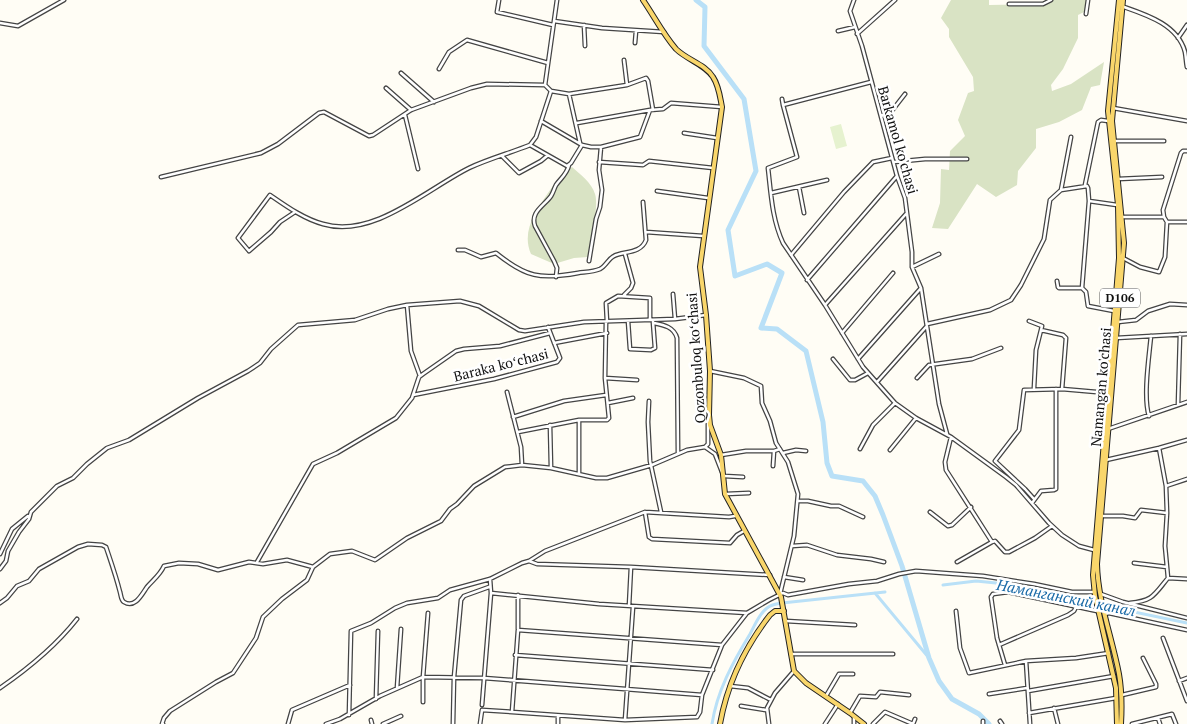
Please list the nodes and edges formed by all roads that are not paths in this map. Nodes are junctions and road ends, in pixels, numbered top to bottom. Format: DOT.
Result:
graph roads {
  1 [pos="64,0"];
  2 [pos="499,0"];
  3 [pos="557,0"];
  4 [pos="643,0"];
  5 [pos="854,0"];
  6 [pos="895,0"];
  7 [pos="1051,0"];
  8 [pos="1088,0"];
  9 [pos="1119,0"];
  10 [pos="1124,0"];
  11 [pos="1009,4"];
  12 [pos="1124,8"];
  13 [pos="1086,14"];
  14 [pos="554,20"];
  15 [pos="0,23"];
  16 [pos="553,25"];
  17 [pos="584,25"];
  18 [pos="1187,25"];
  19 [pos="855,27"];
  20 [pos="636,31"];
  21 [pos="838,31"];
  22 [pos="664,32"];
  23 [pos="857,34"];
  24 [pos="1178,38"];
  25 [pos="635,42"];
  26 [pos="586,46"];
  27 [pos="624,60"];
  28 [pos="548,63"];
  29 [pos="1187,67"];
  30 [pos="439,69"];
  31 [pos="401,73"];
  32 [pos="871,82"];
  33 [pos="545,85"];
  34 [pos="627,85"];
  35 [pos="386,88"];
  36 [pos="551,91"];
  37 [pos="569,94"];
  38 [pos="905,94"];
  39 [pos="782,99"];
  40 [pos="434,102"];
  41 [pos="783,105"];
  42 [pos="722,107"];
  43 [pos="1113,108"];
  44 [pos="411,110"];
  45 [pos="651,110"];
  46 [pos="404,115"];
  47 [pos="881,116"];
  48 [pos="1187,120"];
  49 [pos="541,121"];
  50 [pos="1108,121"];
  51 [pos="576,123"];
  52 [pos="684,133"];
  53 [pos="1071,137"];
  54 [pos="717,138"];
  55 [pos="1114,141"];
  56 [pos="1164,141"];
  57 [pos="530,145"];
  58 [pos="581,145"];
  59 [pos="602,147"];
  60 [pos="1187,151"];
  61 [pos="502,156"];
  62 [pos="547,156"];
  63 [pos="892,158"];
  64 [pos="967,159"];
  65 [pos="599,162"];
  66 [pos="894,162"];
  67 [pos="569,165"];
  68 [pos="418,168"];
  69 [pos="713,168"];
  70 [pos="897,176"];
  71 [pos="161,177"];
  72 [pos="1162,177"];
  73 [pos="1118,179"];
  74 [pos="827,180"];
  75 [pos="1085,185"];
  76 [pos="799,187"];
  77 [pos="1061,190"];
  78 [pos="656,191"];
  79 [pos="771,193"];
  80 [pos="708,198"];
  81 [pos="1088,201"];
  82 [pos="643,202"];
  83 [pos="1118,205"];
  84 [pos="295,212"];
  85 [pos="804,213"];
  86 [pos="907,213"];
  87 [pos="1122,217"];
  88 [pos="1164,217"];
  89 [pos="1167,222"];
  90 [pos="1187,222"];
  91 [pos="646,232"];
  92 [pos="703,236"];
  93 [pos="458,250"];
  94 [pos="626,254"];
  95 [pos="939,254"];
  96 [pos="791,255"];
  97 [pos="1123,258"];
  98 [pos="589,261"];
  99 [pos="912,267"];
  100 [pos="893,273"];
  101 [pos="556,277"];
  102 [pos="807,280"];
  103 [pos="1057,281"];
  104 [pos="921,288"];
  105 [pos="1082,288"];
  106 [pos="673,294"];
  107 [pos="624,295"];
  108 [pos="1187,304"];
  109 [pos="407,305"];
  110 [pos="825,305"];
  111 [pos="1114,311"];
  112 [pos="706,315"];
  113 [pos="676,319"];
  114 [pos="628,321"];
  115 [pos="652,321"];
  116 [pos="1029,321"];
  117 [pos="607,322"];
  118 [pos="1118,322"];
  119 [pos="927,325"];
  120 [pos="548,327"];
  121 [pos="1041,330"];
  122 [pos="842,332"];
  123 [pos="550,333"];
  124 [pos="607,333"];
  125 [pos="1180,334"];
  126 [pos="1187,334"];
  127 [pos="1151,336"];
  128 [pos="1116,338"];
  129 [pos="554,342"];
  130 [pos="1001,348"];
  131 [pos="833,359"];
  132 [pos="858,359"];
  133 [pos="933,364"];
  134 [pos="710,371"];
  135 [pos="868,373"];
  136 [pos="420,376"];
  137 [pos="605,378"];
  138 [pos="917,378"];
  139 [pos="638,380"];
  140 [pos="878,382"];
  141 [pos="1034,388"];
  142 [pos="1056,389"];
  143 [pos="1062,389"];
  144 [pos="507,392"];
  145 [pos="1108,393"];
  146 [pos="413,395"];
  147 [pos="607,395"];
  148 [pos="633,398"];
  149 [pos="649,401"];
  150 [pos="895,402"];
  151 [pos="1187,402"];
  152 [pos="608,403"];
  153 [pos="1178,406"];
  154 [pos="1148,414"];
  155 [pos="513,417"];
  156 [pos="916,418"];
  157 [pos="580,420"];
  158 [pos="709,420"];
  159 [pos="550,425"];
  160 [pos="1107,430"];
  161 [pos="518,432"];
  162 [pos="947,434"];
  163 [pos="952,437"];
  164 [pos="1187,440"];
  165 [pos="706,447"];
  166 [pos="1159,448"];
  167 [pos="780,449"];
  168 [pos="860,449"];
  169 [pos="890,450"];
  170 [pos="774,451"];
  171 [pos="806,451"];
  172 [pos="678,453"];
  173 [pos="783,453"];
  174 [pos="720,456"];
  175 [pos="1105,460"];
  176 [pos="522,465"];
  177 [pos="652,465"];
  178 [pos="772,466"];
  179 [pos="551,468"];
  180 [pos="579,474"];
  181 [pos="722,475"];
  182 [pos="743,477"];
  183 [pos="1187,479"];
  184 [pos="1166,486"];
  185 [pos="749,493"];
  186 [pos="725,494"];
  187 [pos="1034,499"];
  188 [pos="798,501"];
  189 [pos="1032,503"];
  190 [pos="971,507"];
  191 [pos="645,512"];
  192 [pos="662,512"];
  193 [pos="930,512"];
  194 [pos="1167,513"];
  195 [pos="28,516"];
  196 [pos="735,516"];
  197 [pos="1101,516"];
  198 [pos="863,517"];
  199 [pos="1052,526"];
  200 [pos="744,531"];
  201 [pos="992,542"];
  202 [pos="792,546"];
  203 [pos="1097,550"];
  204 [pos="0,554"];
  205 [pos="257,562"];
  206 [pos="529,562"];
  207 [pos="884,562"];
  208 [pos="957,562"];
  209 [pos="1134,563"];
  210 [pos="631,566"];
  211 [pos="313,567"];
  212 [pos="1167,567"];
  213 [pos="0,569"];
  214 [pos="770,575"];
  215 [pos="784,577"];
  216 [pos="1168,578"];
  217 [pos="490,579"];
  218 [pos="1187,579"];
  219 [pos="803,580"];
  220 [pos="489,587"];
  221 [pos="491,593"];
  222 [pos="1097,595"];
  223 [pos="518,596"];
  224 [pos="780,596"];
  225 [pos="0,602"];
  226 [pos="1128,603"];
  227 [pos="631,606"];
  228 [pos="1076,607"];
  229 [pos="784,609"];
  230 [pos="1098,610"];
  231 [pos="956,611"];
  232 [pos="428,613"];
  233 [pos="737,613"];
  234 [pos="747,614"];
  235 [pos="1105,614"];
  236 [pos="1187,618"];
  237 [pos="76,620"];
  238 [pos="786,620"];
  239 [pos="740,621"];
  240 [pos="855,625"];
  241 [pos="401,629"];
  242 [pos="518,630"];
  243 [pos="1187,630"];
  244 [pos="378,631"];
  245 [pos="1163,638"];
  246 [pos="631,639"];
  247 [pos="722,645"];
  248 [pos="999,645"];
  249 [pos="1109,653"];
  250 [pos="791,654"];
  251 [pos="893,654"];
  252 [pos="515,656"];
  253 [pos="1143,658"];
  254 [pos="1026,661"];
  255 [pos="630,664"];
  256 [pos="1005,665"];
  257 [pos="713,670"];
  258 [pos="794,671"];
  259 [pos="853,674"];
  260 [pos="1114,676"];
  261 [pos="423,677"];
  262 [pos="454,677"];
  263 [pos="484,678"];
  264 [pos="1187,678"];
  265 [pos="514,680"];
  266 [pos="1179,681"];
  267 [pos="350,685"];
  268 [pos="730,686"];
  269 [pos="0,688"];
  270 [pos="397,688"];
  271 [pos="1027,689"];
  272 [pos="627,690"];
  273 [pos="989,694"];
  274 [pos="702,695"];
  275 [pos="909,695"];
  276 [pos="826,696"];
  277 [pos="1120,696"];
  278 [pos="376,699"];
  279 [pos="771,700"];
  280 [pos="1187,701"];
  281 [pos="423,702"];
  282 [pos="838,704"];
  283 [pos="482,705"];
  284 [pos="741,706"];
  285 [pos="1054,708"];
  286 [pos="766,710"];
  287 [pos="512,712"];
  288 [pos="850,713"];
  289 [pos="1029,713"];
  290 [pos="348,715"];
  291 [pos="401,716"];
  292 [pos="558,716"];
  293 [pos="855,716"];
  294 [pos="1158,718"];
  295 [pos="915,719"];
  296 [pos="623,720"];
  297 [pos="164,724"];
  298 [pos="288,724"];
  299 [pos="326,724"];
  300 [pos="383,724"];
  301 [pos="453,724"];
  302 [pos="480,724"];
  303 [pos="558,724"];
  304 [pos="621,724"];
  305 [pos="720,724"];
  306 [pos="769,724"];
  307 [pos="825,724"];
  308 [pos="854,724"];
  309 [pos="864,724"];
  310 [pos="874,724"];
  311 [pos="913,724"];
  312 [pos="1030,724"];
  313 [pos="1058,724"];
  314 [pos="1117,724"];
  315 [pos="1121,724"];
  316 [pos="1132,724"];
  317 [pos="1160,724"];
  318 [pos="1176,724"];
  1 -- 15 [label="street"];
  2 -- 16 [label="street"];
  3 -- 14 [label="street"];
  4 -- 22 [label="main road, Qozonbuloq koʻchasi"];
  5 -- 19 [label="street, Barkamol ko'chasi"];
  6 -- 23 [label="street"];
  7 -- 11 [label="street"];
  8 -- 13 [label="street"];
  9 -- 50 [label="main road, Namangan ko'chasi / D106"];
  10 -- 12 [label="main road, Namangan ko'chasi / D106"];
  12 -- 24 [label="street"];
  12 -- 43 [label="main road, Namangan ko'chasi / D106"];
  14 -- 16 [label="street"];
  14 -- 17 [label="street"];
  16 -- 28 [label="street"];
  17 -- 20 [label="street"];
  17 -- 26 [label="street"];
  18 -- 24 [label="street"];
  19 -- 21 [label="street"];
  19 -- 23 [label="street, Barkamol ko'chasi"];
  20 -- 22 [label="street"];
  20 -- 25 [label="street"];
  22 -- 42 [label="main road, Qozonbuloq koʻchasi"];
  23 -- 32 [label="street, Barkamol ko'chasi"];
  24 -- 29 [label="street"];
  27 -- 34 [label="street"];
  28 -- 30 [label="street"];
  28 -- 33 [label="street"];
  31 -- 40 [label="street"];
  32 -- 41 [label="street"];
  32 -- 47 [label="street, Barkamol ko'chasi"];
  33 -- 36 [label="street"];
  33 -- 40 [label="street"];
  34 -- 37 [label="street"];
  34 -- 45 [label="street"];
  35 -- 44 [label="street"];
  36 -- 37 [label="street"];
  36 -- 49 [label="street"];
  37 -- 51 [label="street"];
  38 -- 47 [label="street"];
  39 -- 41 [label="street"];
  40 -- 44 [label="street"];
  41 -- 79 [label="street"];
  42 -- 45 [label="street"];
  42 -- 54 [label="main road, Qozonbuloq koʻchasi"];
  43 -- 48 [label="street"];
  43 -- 55 [label="main road, Namangan ko'chasi / D106"];
  44 -- 46 [label="street"];
  45 -- 51 [label="street"];
  45 -- 59 [label="street"];
  46 -- 68 [label="street"];
  46 -- 71 [label="street"];
  47 -- 63 [label="street, Barkamol ko'chasi"];
  49 -- 57 [label="street"];
  49 -- 58 [label="street"];
  50 -- 75 [label="street"];
  50 -- 83 [label="main road, Namangan ko'chasi / D106"];
  51 -- 58 [label="street"];
  52 -- 54 [label="street"];
  53 -- 77 [label="street"];
  54 -- 69 [label="main road, Qozonbuloq koʻchasi"];
  55 -- 56 [label="street"];
  55 -- 73 [label="main road, Namangan ko'chasi / D106"];
  57 -- 61 [label="street"];
  57 -- 62 [label="street"];
  58 -- 59 [label="street"];
  58 -- 67 [label="street"];
  59 -- 65 [label="street"];
  60 -- 88 [label="street"];
  61 -- 62 [label="street"];
  61 -- 84 [label="street"];
  62 -- 67 [label="street"];
  63 -- 66 [label="street, Barkamol ko'chasi"];
  63 -- 96 [label="street"];
  64 -- 66 [label="street"];
  65 -- 69 [label="street"];
  65 -- 98 [label="street"];
  66 -- 70 [label="street, Barkamol ko'chasi"];
  67 -- 101 [label="street"];
  69 -- 80 [label="main road, Qozonbuloq koʻchasi"];
  70 -- 86 [label="street, Barkamol ko'chasi"];
  70 -- 102 [label="street"];
  72 -- 73 [label="street"];
  73 -- 87 [label="main road, Namangan ko'chasi / D106"];
  74 -- 76 [label="street"];
  75 -- 77 [label="street"];
  75 -- 81 [label="street"];
  76 -- 79 [label="street"];
  76 -- 85 [label="street"];
  77 -- 119 [label="street"];
  78 -- 80 [label="street"];
  79 -- 96 [label="street"];
  80 -- 92 [label="main road, Qozonbuloq koʻchasi"];
  81 -- 83 [label="street"];
  81 -- 105 [label="street"];
  82 -- 91 [label="street"];
  83 -- 111 [label="main road, Namangan ko'chasi / D106"];
  84 -- 84 [label="street"];
  86 -- 99 [label="street, Barkamol ko'chasi"];
  86 -- 110 [label="street"];
  87 -- 88 [label="street"];
  87 -- 97 [label="main road, Namangan ko'chasi / D106"];
  88 -- 89 [label="street"];
  89 -- 90 [label="street"];
  89 -- 97 [label="street"];
  91 -- 92 [label="street"];
  91 -- 94 [label="street"];
  92 -- 112 [label="main road, Qozonbuloq koʻchasi"];
  93 -- 101 [label="street"];
  94 -- 101 [label="street"];
  94 -- 107 [label="street"];
  95 -- 99 [label="street"];
  96 -- 102 [label="street"];
  97 -- 118 [label="main road, Namangan ko'chasi / D106"];
  99 -- 104 [label="street, Barkamol ko'chasi"];
  100 -- 122 [label="street"];
  102 -- 110 [label="street"];
  103 -- 105 [label="street"];
  104 -- 119 [label="street, Barkamol ko'chasi"];
  104 -- 132 [label="street"];
  105 -- 111 [label="street"];
  106 -- 113 [label="street"];
  107 -- 115 [label="street"];
  107 -- 117 [label="street"];
  108 -- 118 [label="street"];
  109 -- 120 [label="street"];
  109 -- 136 [label="street"];
  109 -- 195 [label="street"];
  110 -- 122 [label="street"];
  111 -- 145 [label="main road, Namangan ko'chasi / D106"];
  112 -- 113 [label="street"];
  112 -- 134 [label="main road, Qozonbuloq koʻchasi"];
  113 -- 115 [label="street"];
  114 -- 115 [label="street"];
  114 -- 115 [label="street"];
  114 -- 117 [label="street"];
  115 -- 172 [label="street"];
  116 -- 121 [label="street"];
  117 -- 120 [label="street"];
  117 -- 124 [label="street"];
  118 -- 128 [label="main road, Namangan ko'chasi / D106"];
  119 -- 133 [label="street, Barkamol ko'chasi"];
  119 -- 140 [label="street"];
  120 -- 123 [label="street, Baraka koʻchasi"];
  121 -- 141 [label="street"];
  121 -- 143 [label="street"];
  122 -- 132 [label="street"];
  123 -- 129 [label="street, Baraka koʻchasi"];
  123 -- 136 [label="street"];
  124 -- 129 [label="street"];
  124 -- 137 [label="street"];
  125 -- 126 [label="street"];
  125 -- 127 [label="street"];
  125 -- 153 [label="street"];
  127 -- 128 [label="street"];
  127 -- 154 [label="street"];
  128 -- 160 [label="main road, Namangan ko'chasi / D106"];
  129 -- 146 [label="street, Baraka koʻchasi"];
  130 -- 133 [label="street"];
  131 -- 135 [label="street"];
  132 -- 135 [label="street"];
  133 -- 138 [label="street"];
  133 -- 162 [label="street, Barkamol ko'chasi"];
  134 -- 158 [label="main road, Qozonbuloq koʻchasi"];
  134 -- 167 [label="street"];
  135 -- 140 [label="street"];
  136 -- 146 [label="street"];
  137 -- 139 [label="street"];
  137 -- 147 [label="street"];
  140 -- 150 [label="street"];
  141 -- 142 [label="street"];
  141 -- 187 [label="street"];
  142 -- 143 [label="street"];
  142 -- 187 [label="street"];
  143 -- 145 [label="street"];
  144 -- 155 [label="street, Baraka koʻchasi"];
  145 -- 203 [label="main road, Namangan ko'chasi / D106"];
  146 -- 205 [label="street"];
  147 -- 152 [label="street"];
  147 -- 155 [label="street"];
  148 -- 152 [label="street"];
  149 -- 177 [label="street"];
  150 -- 156 [label="street"];
  150 -- 168 [label="street"];
  151 -- 153 [label="street"];
  152 -- 157 [label="street"];
  153 -- 154 [label="street"];
  154 -- 160 [label="street"];
  155 -- 161 [label="street, Baraka koʻchasi"];
  156 -- 162 [label="street"];
  156 -- 169 [label="street"];
  157 -- 159 [label="street"];
  157 -- 180 [label="street"];
  158 -- 165 [label="street"];
  158 -- 174 [label="main road, Qozonbuloq koʻchasi"];
  159 -- 161 [label="street"];
  159 -- 179 [label="street"];
  160 -- 175 [label="main road, Namangan ko'chasi / D106"];
  161 -- 176 [label="street, Baraka koʻchasi"];
  162 -- 163 [label="street"];
  163 -- 189 [label="street"];
  163 -- 190 [label="street"];
  164 -- 166 [label="street"];
  165 -- 172 [label="street"];
  165 -- 181 [label="street"];
  166 -- 175 [label="street"];
  166 -- 184 [label="street"];
  167 -- 170 [label="street"];
  167 -- 173 [label="street"];
  170 -- 174 [label="street"];
  170 -- 178 [label="street"];
  171 -- 173 [label="street"];
  172 -- 177 [label="street"];
  173 -- 188 [label="street"];
  174 -- 181 [label="main road, Qozonbuloq koʻchasi"];
  175 -- 197 [label="main road, Namangan ko'chasi / D106"];
  176 -- 179 [label="street"];
  176 -- 211 [label="street"];
  177 -- 180 [label="street"];
  177 -- 192 [label="street"];
  179 -- 180 [label="street"];
  181 -- 182 [label="street"];
  181 -- 186 [label="main road, Qozonbuloq koʻchasi"];
  183 -- 184 [label="street"];
  184 -- 194 [label="street"];
  185 -- 186 [label="street"];
  186 -- 196 [label="main road, Qozonbuloq koʻchasi"];
  187 -- 189 [label="street"];
  188 -- 198 [label="street"];
  188 -- 202 [label="street"];
  189 -- 199 [label="street"];
  190 -- 193 [label="street"];
  190 -- 201 [label="street"];
  191 -- 192 [label="street"];
  191 -- 200 [label="street"];
  191 -- 206 [label="street"];
  192 -- 196 [label="street"];
  194 -- 197 [label="street"];
  194 -- 212 [label="street"];
  195 -- 204 [label="street"];
  195 -- 213 [label="street"];
  196 -- 200 [label="main road, Qozonbuloq koʻchasi"];
  197 -- 203 [label="main road, Namangan ko'chasi / D106"];
  199 -- 201 [label="street"];
  199 -- 203 [label="street"];
  200 -- 214 [label="main road, Qozonbuloq koʻchasi"];
  201 -- 208 [label="street"];
  202 -- 207 [label="street"];
  202 -- 215 [label="street"];
  203 -- 222 [label="main road, Namangan ko'chasi / D106"];
  205 -- 211 [label="street"];
  205 -- 225 [label="street"];
  206 -- 210 [label="street"];
  206 -- 217 [label="street"];
  209 -- 212 [label="street"];
  210 -- 214 [label="street"];
  210 -- 227 [label="street"];
  211 -- 297 [label="street"];
  212 -- 216 [label="street"];
  214 -- 224 [label="main road, Qozonbuloq koʻchasi"];
  215 -- 219 [label="street"];
  215 -- 224 [label="street"];
  216 -- 218 [label="street"];
  216 -- 226 [label="street"];
  217 -- 220 [label="street"];
  217 -- 267 [label="street"];
  220 -- 221 [label="street"];
  220 -- 262 [label="street"];
  221 -- 223 [label="street"];
  221 -- 263 [label="street"];
  222 -- 224 [label="street"];
  222 -- 226 [label="street"];
  222 -- 230 [label="main road, D106"];
  222 -- 235 [label="main road, D106"];
  223 -- 227 [label="street"];
  223 -- 242 [label="street"];
  224 -- 229 [label="main road, Qozonbuloq koʻchasi"];
  224 -- 234 [label="street"];
  226 -- 236 [label="street"];
  227 -- 233 [label="street"];
  227 -- 246 [label="street"];
  228 -- 230 [label="street"];
  228 -- 248 [label="street"];
  228 -- 248 [label="street"];
  229 -- 238 [label="main road, Qozonbuloq koʻchasi"];
  229 -- 268 [label="main road"];
  230 -- 249 [label="main road, D106"];
  231 -- 256 [label="street"];
  232 -- 261 [label="street"];
  233 -- 234 [label="street"];
  233 -- 239 [label="street"];
  234 -- 239 [label="street"];
  235 -- 243 [label="street"];
  235 -- 277 [label="main road, D106"];
  237 -- 269 [label="street"];
  238 -- 240 [label="street"];
  238 -- 250 [label="main road, Qozonbuloq koʻchasi"];
  239 -- 247 [label="street"];
  241 -- 270 [label="street"];
  242 -- 246 [label="street"];
  242 -- 252 [label="street"];
  244 -- 278 [label="street"];
  245 -- 266 [label="street"];
  246 -- 247 [label="street"];
  246 -- 255 [label="street"];
  247 -- 257 [label="street"];
  248 -- 256 [label="street"];
  249 -- 254 [label="street"];
  249 -- 260 [label="main road, D106"];
  250 -- 251 [label="street"];
  250 -- 258 [label="main road, Qozonbuloq koʻchasi"];
  252 -- 255 [label="street"];
  252 -- 265 [label="street"];
  253 -- 277 [label="street"];
  254 -- 256 [label="street"];
  254 -- 271 [label="street"];
  255 -- 257 [label="street"];
  255 -- 272 [label="street"];
  257 -- 274 [label="street"];
  258 -- 276 [label="main road"];
  258 -- 279 [label="street"];
  259 -- 276 [label="street"];
  260 -- 271 [label="street"];
  260 -- 277 [label="main road, D106"];
  261 -- 262 [label="street"];
  261 -- 270 [label="street"];
  261 -- 281 [label="street"];
  262 -- 263 [label="street"];
  262 -- 301 [label="street"];
  263 -- 265 [label="street"];
  263 -- 283 [label="street"];
  264 -- 266 [label="street"];
  265 -- 272 [label="street"];
  265 -- 287 [label="street"];
  266 -- 280 [label="street"];
  267 -- 290 [label="street"];
  267 -- 298 [label="street"];
  268 -- 279 [label="street"];
  268 -- 305 [label="main road"];
  270 -- 278 [label="street"];
  271 -- 273 [label="street"];
  271 -- 289 [label="street"];
  272 -- 274 [label="street"];
  272 -- 296 [label="street"];
  274 -- 296 [label="street"];
  275 -- 288 [label="street"];
  276 -- 282 [label="main road"];
  277 -- 285 [label="street"];
  277 -- 314 [label="main road, D106"];
  277 -- 315 [label="main road, D106"];
  278 -- 290 [label="street"];
  279 -- 286 [label="street"];
  282 -- 288 [label="main road"];
  282 -- 307 [label="street"];
  284 -- 286 [label="street"];
  285 -- 289 [label="street"];
  285 -- 313 [label="street"];
  286 -- 306 [label="street"];
  287 -- 292 [label="street"];
  287 -- 302 [label="street"];
  288 -- 293 [label="main road"];
  289 -- 312 [label="street"];
  290 -- 299 [label="street"];
  291 -- 300 [label="street"];
  292 -- 296 [label="street"];
  292 -- 303 [label="street"];
  293 -- 308 [label="street"];
  293 -- 309 [label="main road"];
  294 -- 316 [label="street"];
  294 -- 317 [label="street"];
  294 -- 318 [label="street"];
  295 -- 311 [label="street"];
  296 -- 304 [label="street"];
  310 -- 311 [label="street"];
}
